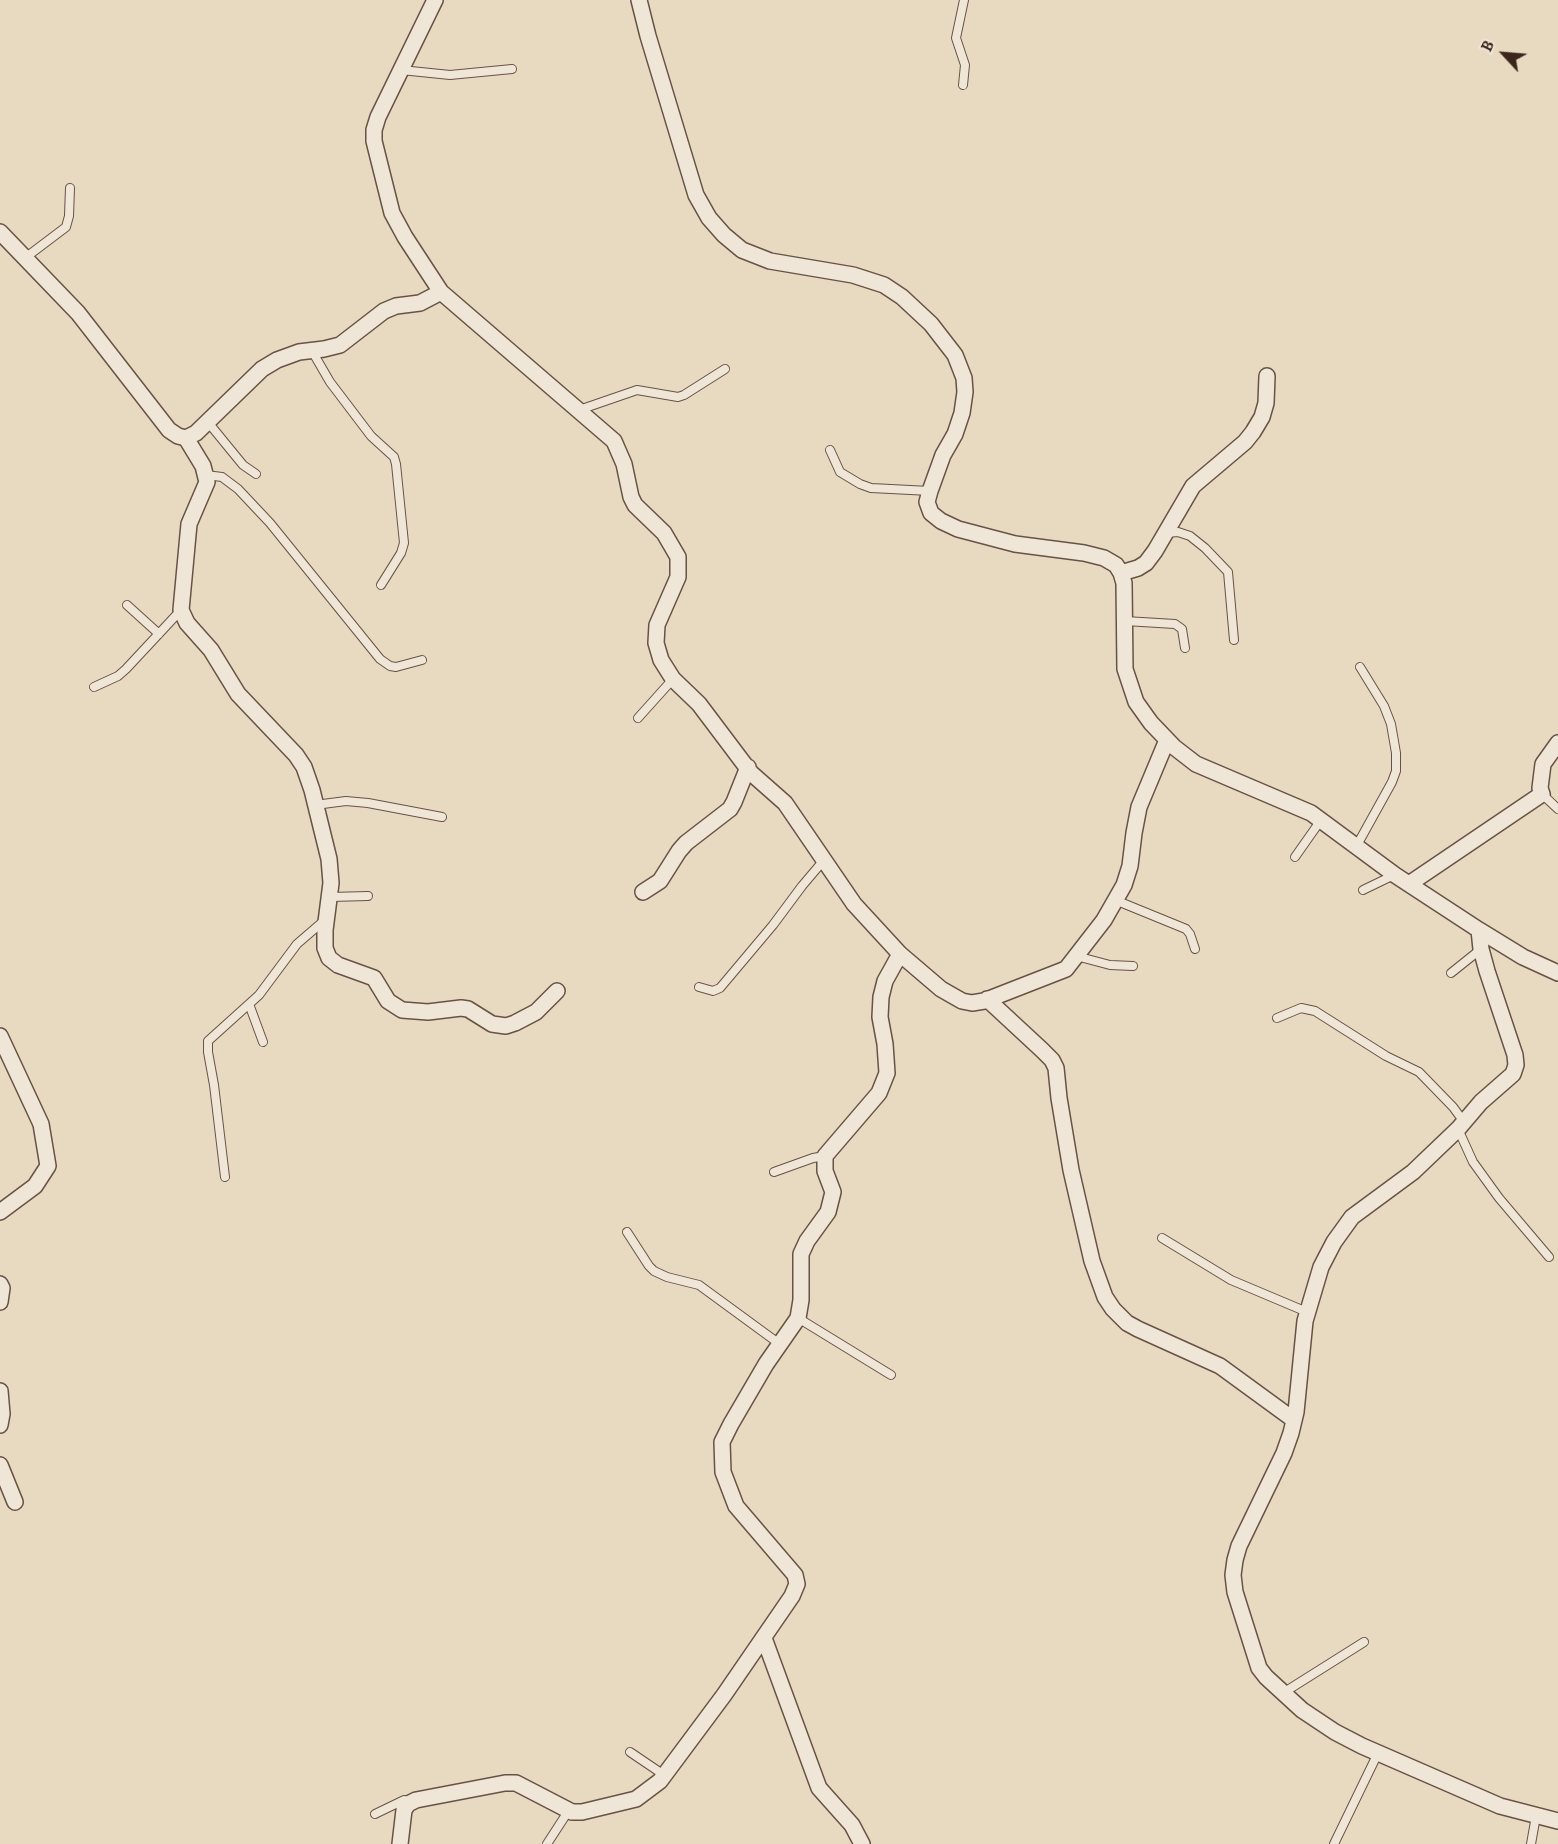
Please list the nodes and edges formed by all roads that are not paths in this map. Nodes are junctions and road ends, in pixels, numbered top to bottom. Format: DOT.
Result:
graph roads {
  1 [pos="435,0"];
  2 [pos="639,0"];
  3 [pos="964,0"];
  4 [pos="512,69"];
  5 [pos="401,70"];
  6 [pos="963,85"];
  7 [pos="70,188"];
  8 [pos="0,232"];
  9 [pos="26,258"];
  10 [pos="441,292"];
  11 [pos="312,351"];
  12 [pos="725,369"];
  13 [pos="1267,376"];
  14 [pos="579,410"];
  15 [pos="207,421"];
  16 [pos="186,438"];
  17 [pos="830,450"];
  18 [pos="256,474"];
  19 [pos="206,475"];
  20 [pos="930,491"];
  21 [pos="1165,533"];
  22 [pos="1121,573"];
  23 [pos="381,585"];
  24 [pos="126,605"];
  25 [pos="181,610"];
  26 [pos="1125,621"];
  27 [pos="159,634"];
  28 [pos="1234,640"];
  29 [pos="1185,648"];
  30 [pos="422,660"];
  31 [pos="1360,667"];
  32 [pos="673,679"];
  33 [pos="94,687"];
  34 [pos="638,718"];
  35 [pos="1167,740"];
  36 [pos="1558,743"];
  37 [pos="747,767"];
  38 [pos="1542,794"];
  39 [pos="315,805"];
  40 [pos="1558,809"];
  41 [pos="442,816"];
  42 [pos="1321,820"];
  43 [pos="1356,847"];
  44 [pos="1295,858"];
  45 [pos="824,860"];
  46 [pos="1395,875"];
  47 [pos="1409,884"];
  48 [pos="1363,890"];
  49 [pos="643,892"];
  50 [pos="368,896"];
  51 [pos="330,897"];
  52 [pos="1115,900"];
  53 [pos="327,919"];
  54 [pos="1479,930"];
  55 [pos="1195,949"];
  56 [pos="1481,949"];
  57 [pos="900,954"];
  58 [pos="1076,956"];
  59 [pos="1133,966"];
  60 [pos="1452,973"];
  61 [pos="1558,973"];
  62 [pos="699,987"];
  63 [pos="557,991"];
  64 [pos="987,999"];
  65 [pos="249,1004"];
  66 [pos="1278,1018"];
  67 [pos="0,1036"];
  68 [pos="263,1042"];
  69 [pos="1461,1125"];
  70 [pos="825,1156"];
  71 [pos="774,1172"];
  72 [pos="225,1177"];
  73 [pos="0,1212"];
  74 [pos="627,1232"];
  75 [pos="1162,1238"];
  76 [pos="1549,1257"];
  77 [pos="0,1284"];
  78 [pos="0,1302"];
  79 [pos="1307,1312"];
  80 [pos="798,1318"];
  81 [pos="781,1345"];
  82 [pos="891,1375"];
  83 [pos="0,1391"];
  84 [pos="1294,1420"];
  85 [pos="0,1425"];
  86 [pos="0,1465"];
  87 [pos="15,1502"];
  88 [pos="764,1638"];
  89 [pos="1364,1641"];
  90 [pos="1283,1693"];
  91 [pos="630,1752"];
  92 [pos="1378,1753"];
  93 [pos="664,1775"];
  94 [pos="411,1803"];
  95 [pos="568,1810"];
  96 [pos="375,1814"];
  97 [pos="1536,1816"];
  98 [pos="1558,1821"];
  99 [pos="400,1844"];
  100 [pos="547,1844"];
  101 [pos="862,1844"];
  102 [pos="1334,1844"];
  103 [pos="1531,1844"];
  1 -- 5 [label="street"];
  2 -- 20 [label="street"];
  3 -- 6 [label="lane"];
  4 -- 5 [label="lane"];
  5 -- 10 [label="street"];
  7 -- 9 [label="lane"];
  8 -- 9 [label="street"];
  9 -- 16 [label="street"];
  10 -- 11 [label="street"];
  10 -- 14 [label="street"];
  11 -- 15 [label="street"];
  11 -- 23 [label="lane"];
  12 -- 14 [label="lane"];
  13 -- 21 [label="street"];
  14 -- 32 [label="street"];
  15 -- 16 [label="street"];
  15 -- 18 [label="lane"];
  16 -- 19 [label="street"];
  17 -- 20 [label="lane"];
  19 -- 25 [label="street"];
  19 -- 30 [label="lane"];
  20 -- 22 [label="street"];
  21 -- 22 [label="street"];
  21 -- 28 [label="lane"];
  22 -- 26 [label="street"];
  24 -- 27 [label="lane"];
  25 -- 27 [label="lane"];
  25 -- 39 [label="street"];
  26 -- 29 [label="lane"];
  26 -- 35 [label="street"];
  27 -- 33 [label="lane"];
  31 -- 43 [label="lane"];
  32 -- 34 [label="lane"];
  32 -- 37 [label="street"];
  35 -- 42 [label="street"];
  35 -- 52 [label="street"];
  36 -- 38 [label="street"];
  37 -- 45 [label="street"];
  37 -- 49 [label="street"];
  38 -- 40 [label="lane"];
  38 -- 47 [label="street"];
  39 -- 41 [label="lane"];
  39 -- 51 [label="street"];
  42 -- 43 [label="street"];
  42 -- 44 [label="lane"];
  43 -- 46 [label="street"];
  45 -- 57 [label="street"];
  45 -- 62 [label="lane"];
  46 -- 47 [label="street"];
  46 -- 48 [label="lane"];
  47 -- 54 [label="street"];
  50 -- 51 [label="lane"];
  51 -- 53 [label="street"];
  52 -- 55 [label="lane"];
  52 -- 58 [label="street"];
  53 -- 63 [label="street"];
  53 -- 65 [label="lane"];
  54 -- 56 [label="street"];
  54 -- 61 [label="street"];
  56 -- 60 [label="lane"];
  56 -- 69 [label="street"];
  57 -- 64 [label="street"];
  57 -- 70 [label="street"];
  58 -- 59 [label="lane"];
  58 -- 64 [label="street"];
  64 -- 84 [label="street"];
  65 -- 68 [label="lane"];
  65 -- 72 [label="lane"];
  66 -- 69 [label="lane"];
  67 -- 73 [label="street"];
  69 -- 76 [label="lane"];
  69 -- 79 [label="street"];
  70 -- 71 [label="lane"];
  70 -- 80 [label="street"];
  74 -- 81 [label="lane"];
  75 -- 79 [label="lane"];
  77 -- 78 [label="street"];
  79 -- 84 [label="street"];
  80 -- 81 [label="street"];
  80 -- 82 [label="lane"];
  81 -- 88 [label="street"];
  83 -- 85 [label="street"];
  84 -- 90 [label="street"];
  86 -- 87 [label="street"];
  88 -- 93 [label="street"];
  88 -- 101 [label="street"];
  89 -- 90 [label="lane"];
  90 -- 92 [label="street"];
  91 -- 93 [label="lane"];
  92 -- 97 [label="street"];
  92 -- 102 [label="lane"];
  93 -- 95 [label="street"];
  94 -- 95 [label="street"];
  94 -- 96 [label="lane"];
  94 -- 99 [label="street"];
  95 -- 100 [label="lane"];
  97 -- 98 [label="street"];
  97 -- 103 [label="lane"];
}
